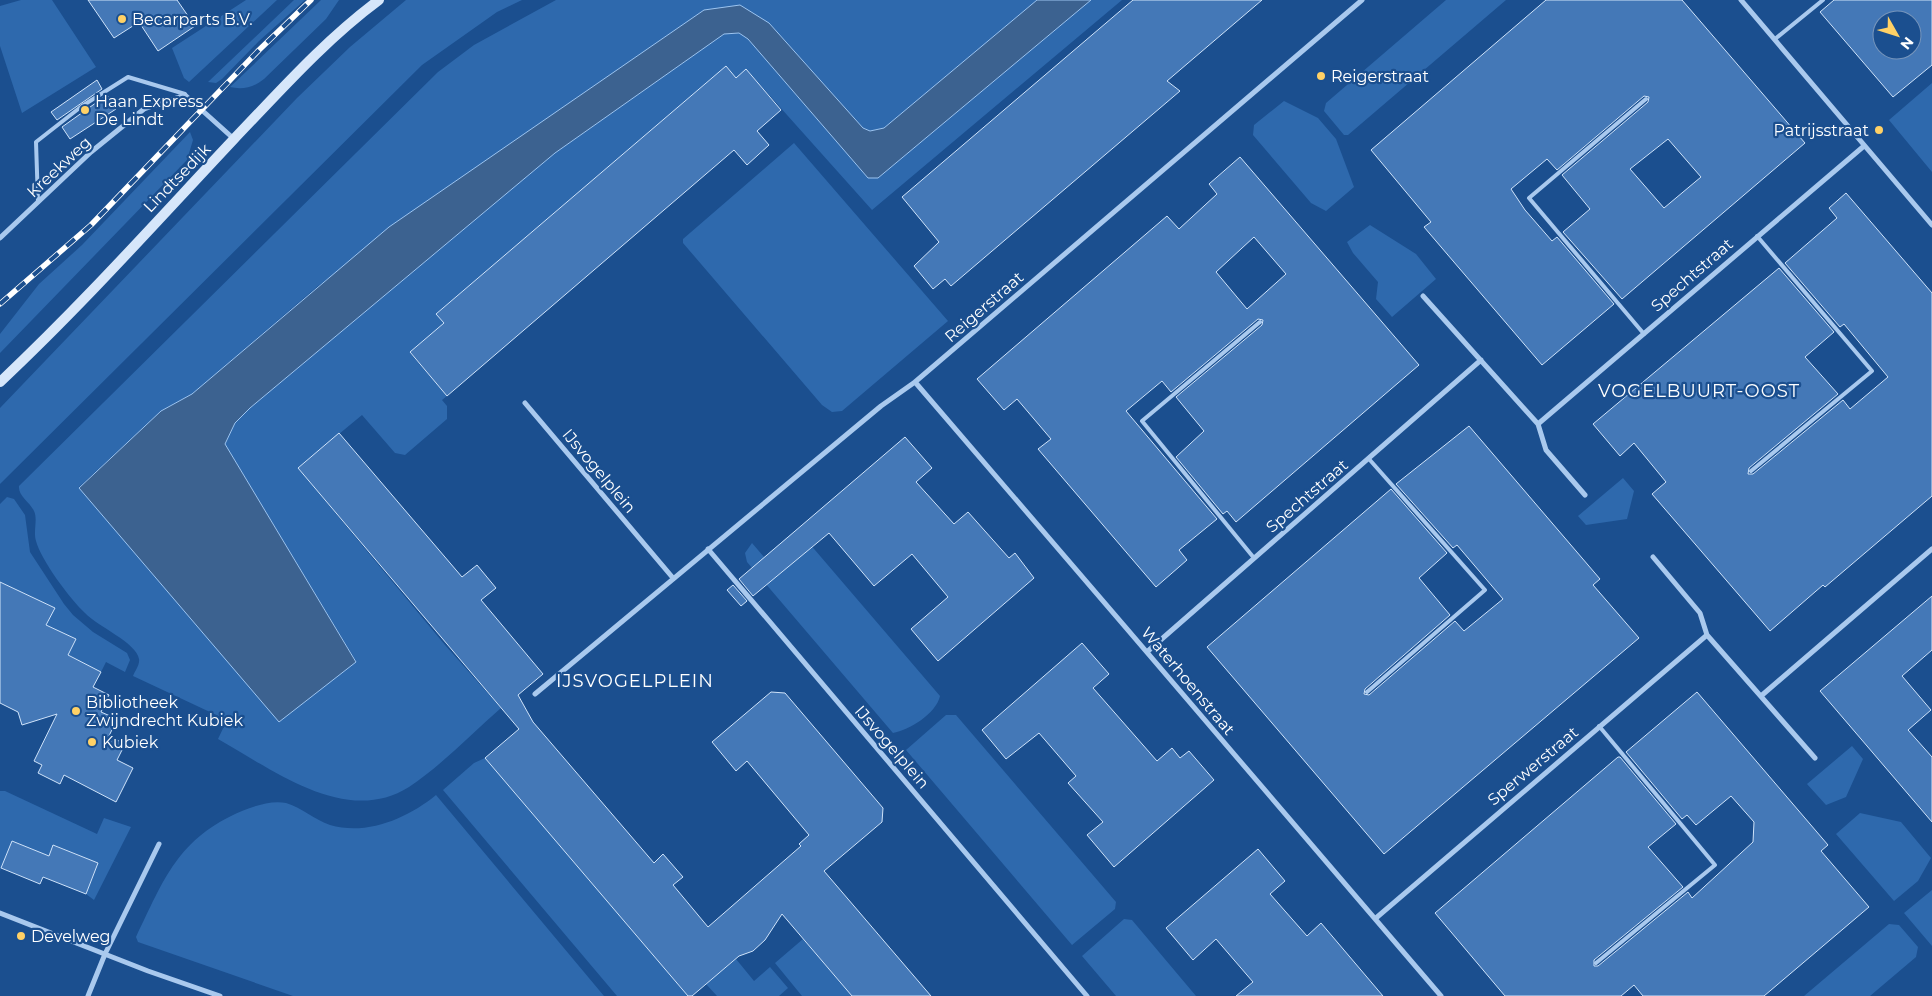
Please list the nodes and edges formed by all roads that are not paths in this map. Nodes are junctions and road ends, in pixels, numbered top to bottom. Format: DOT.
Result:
graph roads {
  1 [pos="379,0"];
  2 [pos="1362,0"];
  3 [pos="1741,0"];
  4 [pos="1824,0"];
  5 [pos="1775,39"];
  6 [pos="186,95"];
  7 [pos="1646,99"];
  8 [pos="234,140"];
  9 [pos="1864,146"];
  10 [pos="38,202"];
  11 [pos="1932,225"];
  12 [pos="1757,236"];
  13 [pos="0,238"];
  14 [pos="1423,296"];
  15 [pos="1260,322"];
  16 [pos="1644,334"];
  17 [pos="1481,360"];
  18 [pos="0,382"];
  19 [pos="915,382"];
  20 [pos="525,403"];
  21 [pos="1538,424"];
  22 [pos="1369,459"];
  23 [pos="1751,471"];
  24 [pos="1585,495"];
  25 [pos="708,549"];
  26 [pos="1932,549"];
  27 [pos="1653,557"];
  28 [pos="1254,558"];
  29 [pos="673,578"];
  30 [pos="1707,635"];
  31 [pos="1148,651"];
  32 [pos="1366,692"];
  33 [pos="535,694"];
  34 [pos="1761,696"];
  35 [pos="1599,726"];
  36 [pos="1815,758"];
  37 [pos="159,844"];
  38 [pos="0,913"];
  39 [pos="1376,918"];
  40 [pos="105,954"];
  41 [pos="1596,963"];
  42 [pos="88,996"];
  43 [pos="220,996"];
  44 [pos="1087,996"];
  45 [pos="1442,996"];
  1 -- 8 [label="main road, Lindtsedijk"];
  2 -- 19 [label="street, Reigerstraat"];
  3 -- 5 [label="street"];
  4 -- 5 [label="lane"];
  5 -- 9 [label="street"];
  6 -- 8 [label="street"];
  6 -- 10 [label="street, Kreekweg"];
  6 -- 10 [label="lane"];
  7 -- 16 [label="lane"];
  8 -- 18 [label="main road, Lindtsedijk"];
  9 -- 11 [label="street"];
  9 -- 12 [label="street, Spechtstraat"];
  10 -- 13 [label="street, Kreekweg"];
  12 -- 16 [label="street, Spechtstraat"];
  12 -- 23 [label="lane"];
  14 -- 17 [label="street"];
  15 -- 28 [label="lane"];
  16 -- 21 [label="street, Spechtstraat"];
  17 -- 21 [label="street"];
  17 -- 22 [label="street, Spechtstraat"];
  19 -- 25 [label="street, Reigerstraat"];
  19 -- 31 [label="street, Waterhoenstraat"];
  20 -- 29 [label="street, IJsvogelplein"];
  21 -- 24 [label="street"];
  22 -- 28 [label="street, Spechtstraat"];
  22 -- 32 [label="lane"];
  25 -- 29 [label="street"];
  25 -- 44 [label="street, IJsvogelplein"];
  26 -- 34 [label="street"];
  27 -- 30 [label="street"];
  28 -- 31 [label="street, Spechtstraat"];
  29 -- 33 [label="street"];
  30 -- 34 [label="street"];
  30 -- 35 [label="street, Sperwerstraat"];
  31 -- 39 [label="street, Waterhoenstraat"];
  34 -- 36 [label="street"];
  35 -- 39 [label="street, Sperwerstraat"];
  35 -- 41 [label="lane"];
  37 -- 40 [label="street"];
  38 -- 40 [label="street"];
  39 -- 45 [label="street, Waterhoenstraat"];
  40 -- 42 [label="street"];
  40 -- 43 [label="street"];
}
